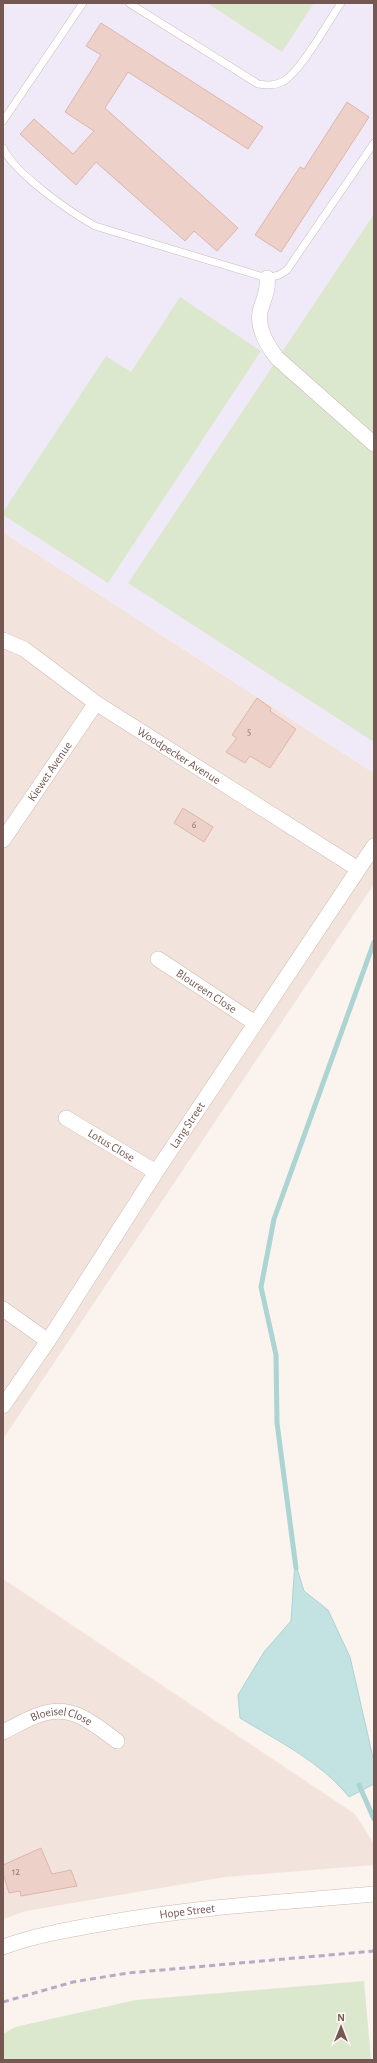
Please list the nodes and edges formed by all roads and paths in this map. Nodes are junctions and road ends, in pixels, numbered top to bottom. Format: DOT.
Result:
graph roads {
  1 [pos="83,3"];
  2 [pos="129,3"];
  3 [pos="341,3"];
  4 [pos="3,122"];
  5 [pos="374,143"];
  6 [pos="3,148"];
  7 [pos="267,278"];
  8 [pos="374,444"];
  9 [pos="3,640"];
  10 [pos="96,702"];
  11 [pos="3,840"];
  12 [pos="374,846"];
  13 [pos="358,869"];
  14 [pos="158,959"];
  15 [pos="255,1023"];
  16 [pos="66,1118"];
  17 [pos="156,1172"];
  18 [pos="3,1309"];
  19 [pos="48,1341"];
  20 [pos="3,1406"];
  21 [pos="3,1732"];
  22 [pos="117,1741"];
  23 [pos="374,1894"];
  24 [pos="3,1947"];
  1 -- 4 [label="lane"];
  2 -- 3 [label="lane"];
  5 -- 7 [label="lane"];
  6 -- 7 [label="lane"];
  7 -- 8 [label="street"];
  9 -- 10 [label="street, Woodpecker Avenue"];
  10 -- 11 [label="street, Kiewet Avenue"];
  10 -- 13 [label="street, Woodpecker Avenue"];
  12 -- 13 [label="street, Lang Street"];
  13 -- 15 [label="street, Lang Street"];
  14 -- 15 [label="street, Bloureen Close"];
  15 -- 17 [label="street, Lang Street"];
  16 -- 17 [label="street, Lotus Close"];
  17 -- 19 [label="street, Lang Street"];
  18 -- 19 [label="street"];
  19 -- 20 [label="street, Lang Street"];
  21 -- 22 [label="street, Bloeisel Close"];
  23 -- 24 [label="street, Hope Street"];
}
